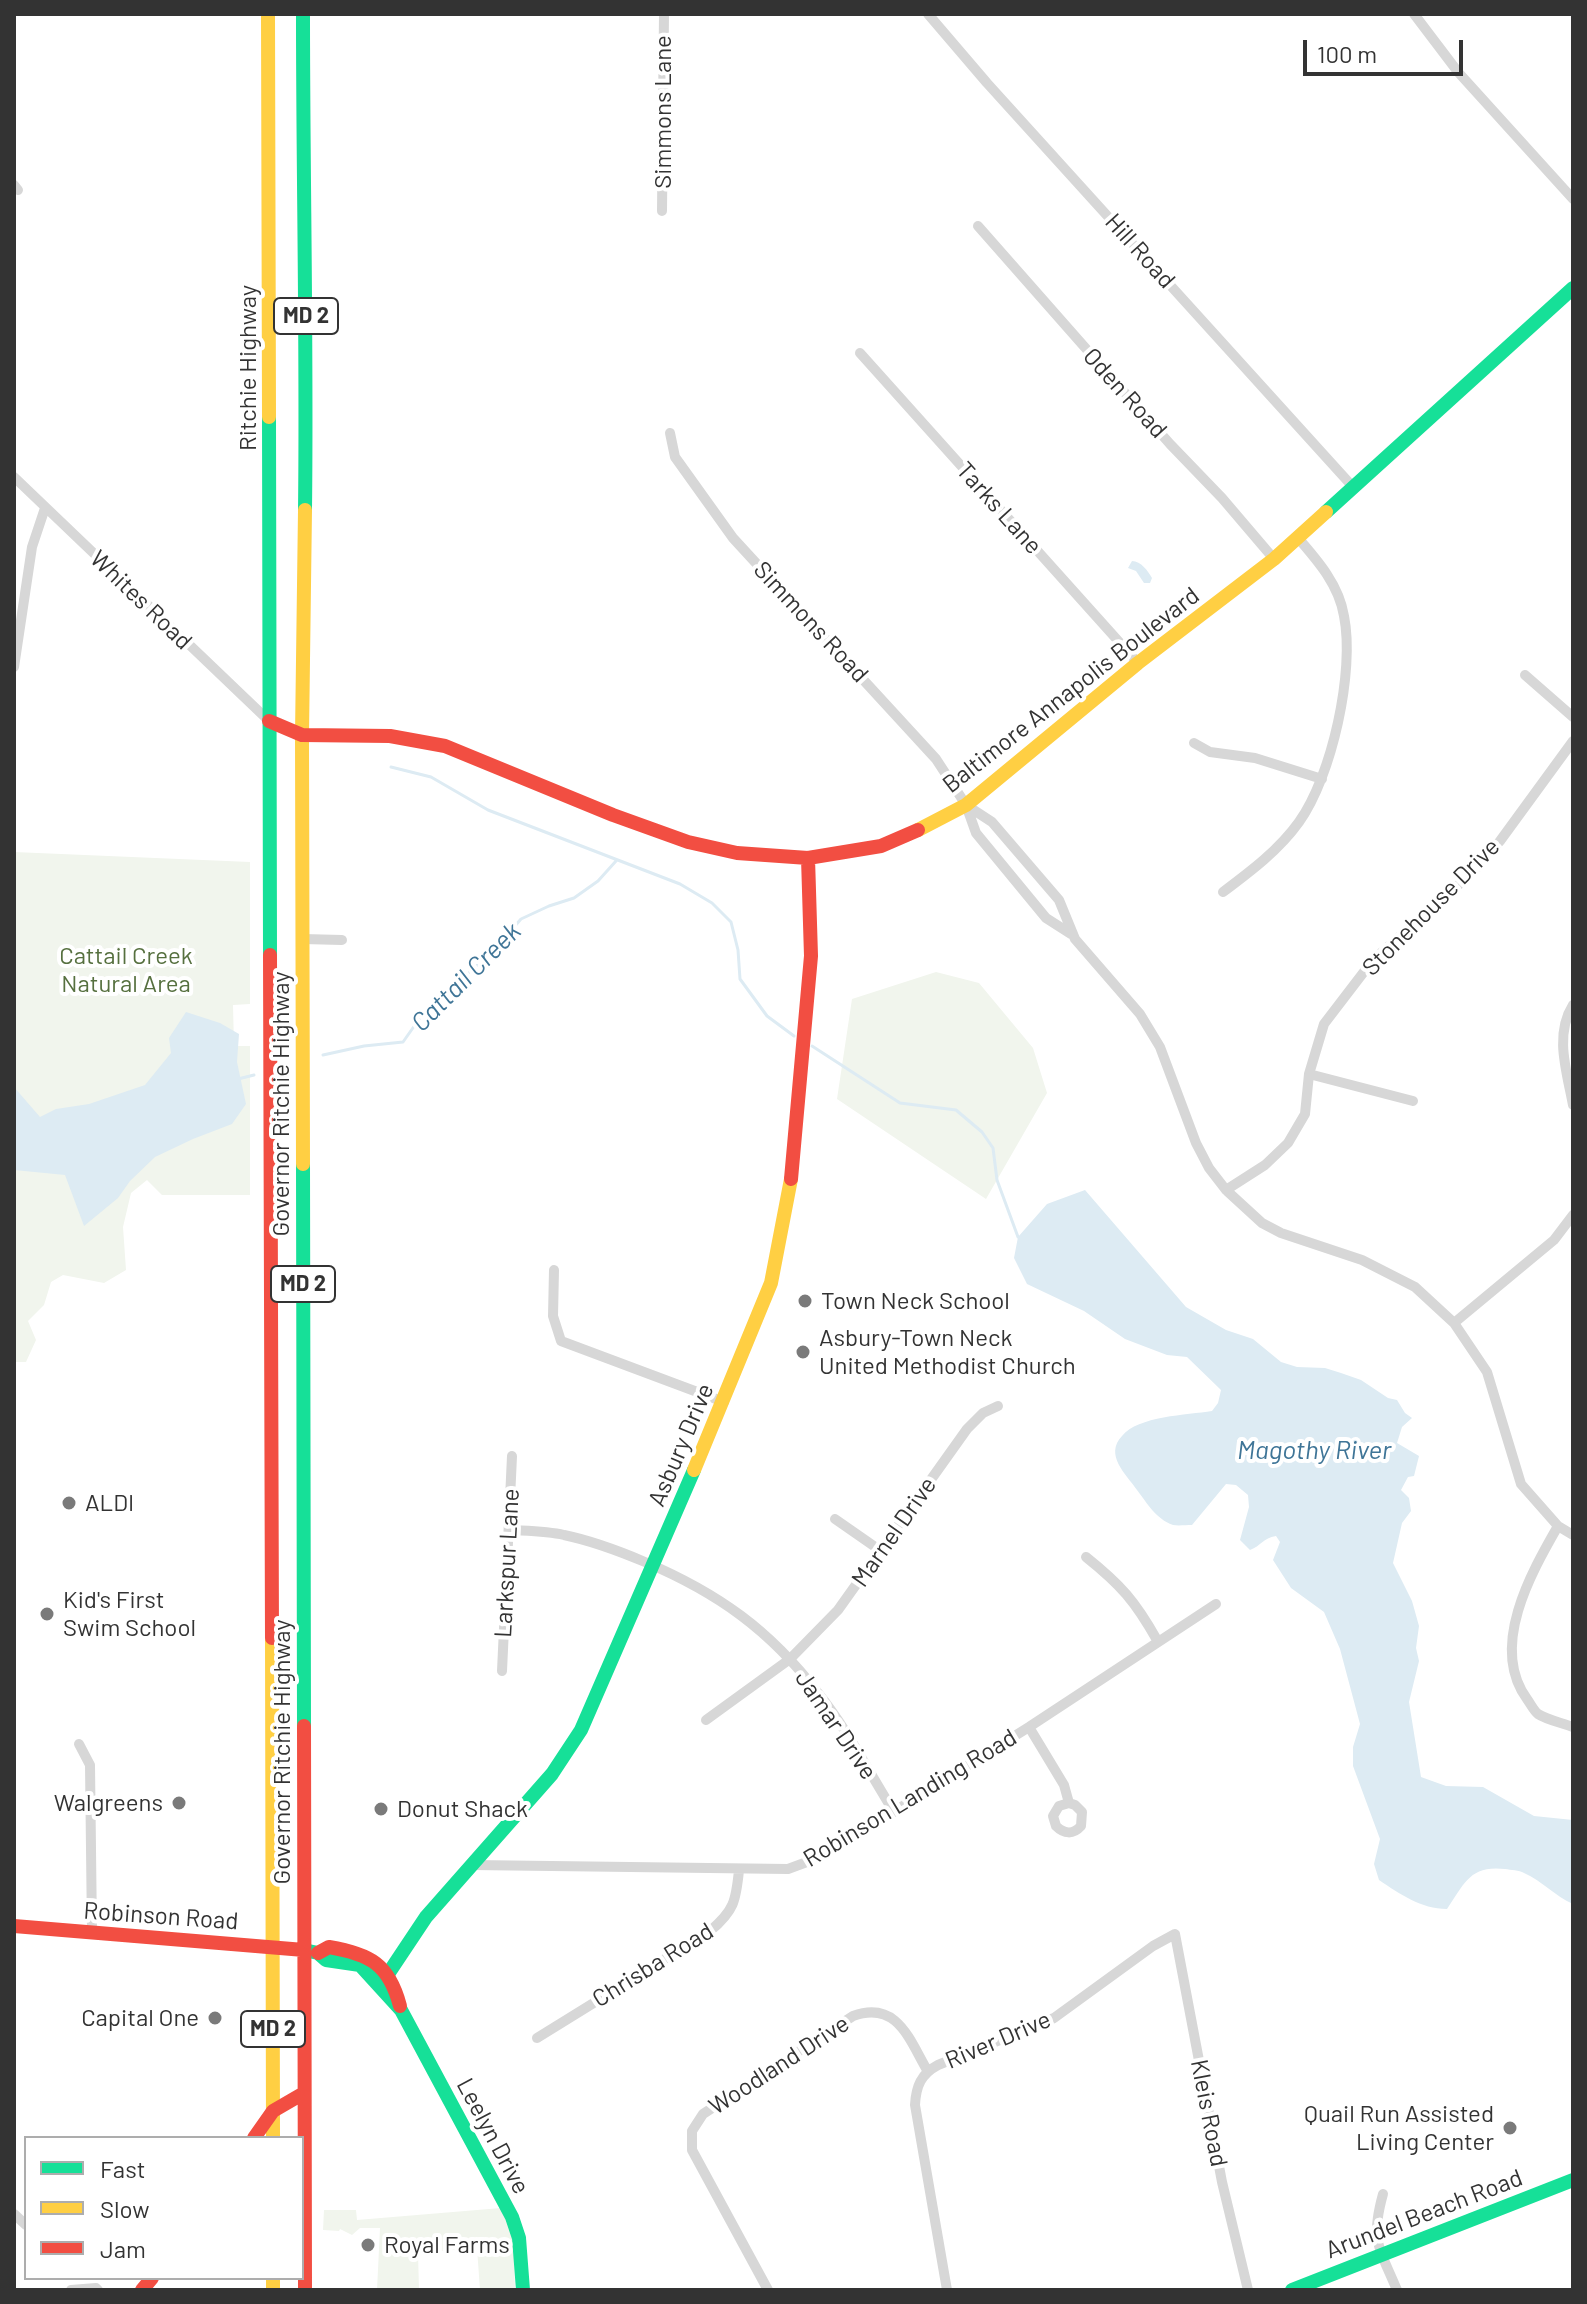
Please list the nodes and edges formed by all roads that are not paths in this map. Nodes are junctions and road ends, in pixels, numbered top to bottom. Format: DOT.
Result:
graph roads {
  1 [pos="268,14"];
  2 [pos="303,14"];
  3 [pos="664,14"];
  4 [pos="928,14"];
  5 [pos="1414,14"];
  6 [pos="1573,199"];
  7 [pos="662,211"];
  8 [pos="978,226"];
  9 [pos="1573,288"];
  10 [pos="860,353"];
  11 [pos="670,433"];
  12 [pos="14,477"];
  13 [pos="1353,487"];
  14 [pos="45,508"];
  15 [pos="1298,538"];
  16 [pos="1274,559"];
  17 [pos="1138,663"];
  18 [pos="14,667"];
  19 [pos="1525,675"];
  20 [pos="1573,717"];
  21 [pos="269,721"];
  22 [pos="302,735"];
  23 [pos="1573,741"];
  24 [pos="1194,743"];
  25 [pos="1322,779"];
  26 [pos="966,805"];
  27 [pos="808,858"];
  28 [pos="1223,892"];
  29 [pos="1073,935"];
  30 [pos="303,939"];
  31 [pos="342,940"];
  32 [pos="1573,1005"];
  33 [pos="1309,1074"];
  34 [pos="1413,1101"];
  35 [pos="1573,1105"];
  36 [pos="1226,1190"];
  37 [pos="1573,1215"];
  38 [pos="554,1270"];
  39 [pos="1454,1323"];
  40 [pos="724,1402"];
  41 [pos="998,1406"];
  42 [pos="512,1456"];
  43 [pos="835,1519"];
  44 [pos="1558,1526"];
  45 [pos="510,1530"];
  46 [pos="1573,1535"];
  47 [pos="881,1551"];
  48 [pos="1086,1557"];
  49 [pos="652,1565"];
  50 [pos="1216,1604"];
  51 [pos="1157,1640"];
  52 [pos="790,1659"];
  53 [pos="502,1671"];
  54 [pos="706,1720"];
  55 [pos="1029,1727"];
  56 [pos="1573,1727"];
  57 [pos="79,1744"];
  58 [pos="1069,1803"];
  59 [pos="894,1812"];
  60 [pos="472,1865"];
  61 [pos="739,1870"];
  62 [pos="14,1926"];
  63 [pos="92,1933"];
  64 [pos="1175,1934"];
  65 [pos="272,1947"];
  66 [pos="311,1952"];
  67 [pos="388,1972"];
  68 [pos="380,1986"];
  69 [pos="401,2010"];
  70 [pos="537,2038"];
  71 [pos="927,2070"];
  72 [pos="304,2093"];
  73 [pos="273,2111"];
  74 [pos="255,2136"];
  75 [pos="273,2136"];
  76 [pos="1573,2180"];
  77 [pos="1383,2194"];
  78 [pos="1382,2254"];
  79 [pos="97,2289"];
  80 [pos="71,2290"];
  81 [pos="305,2290"];
  82 [pos="523,2290"];
  83 [pos="768,2290"];
  84 [pos="947,2290"];
  85 [pos="1248,2290"];
  86 [pos="1292,2290"];
  87 [pos="1397,2290"];
  1 -- 21 [label="main road, Ritchie Highway / MD 2"];
  2 -- 22 [label="main road, Governor Ritchie Highway / MD 2"];
  3 -- 7 [label="street, Simmons Lane"];
  4 -- 13 [label="street, Hill Road"];
  5 -- 6 [label="street"];
  8 -- 16 [label="street, Oden Road"];
  9 -- 13 [label="main road, Baltimore Annapolis Boulevard"];
  10 -- 17 [label="street, Tarks Lane"];
  11 -- 26 [label="street, Simmons Road"];
  12 -- 14 [label="street, Whites Road"];
  13 -- 15 [label="main road, Baltimore Annapolis Boulevard"];
  14 -- 18 [label="street"];
  14 -- 21 [label="street, Whites Road"];
  15 -- 16 [label="main road, Baltimore Annapolis Boulevard"];
  15 -- 25 [label="street"];
  16 -- 17 [label="main road, Baltimore Annapolis Boulevard"];
  17 -- 26 [label="main road, Baltimore Annapolis Boulevard"];
  19 -- 20 [label="street"];
  21 -- 22 [label="main road, Baltimore Annapolis Boulevard"];
  21 -- 65 [label="main road, Governor Ritchie Highway / MD 2"];
  22 -- 27 [label="main road, Baltimore Annapolis Boulevard"];
  22 -- 30 [label="main road, Governor Ritchie Highway / MD 2"];
  23 -- 33 [label="street, Stonehouse Drive"];
  24 -- 25 [label="street"];
  25 -- 28 [label="street"];
  26 -- 27 [label="main road, Baltimore Annapolis Boulevard"];
  26 -- 29 [label="street"];
  26 -- 29 [label="street"];
  27 -- 40 [label="main road, Asbury Drive"];
  29 -- 36 [label="street"];
  30 -- 31 [label="street"];
  30 -- 66 [label="main road, Governor Ritchie Highway / MD 2"];
  32 -- 35 [label="street"];
  33 -- 34 [label="street"];
  33 -- 36 [label="street, Stonehouse Drive"];
  36 -- 39 [label="street"];
  37 -- 39 [label="street"];
  38 -- 40 [label="street"];
  39 -- 44 [label="street"];
  40 -- 49 [label="main road, Asbury Drive"];
  41 -- 47 [label="street, Marnel Drive"];
  42 -- 45 [label="street, Larkspur Lane"];
  43 -- 47 [label="street"];
  44 -- 46 [label="street"];
  44 -- 56 [label="street"];
  45 -- 49 [label="street, Jamar Drive"];
  45 -- 53 [label="street, Larkspur Lane"];
  47 -- 52 [label="street, Marnel Drive"];
  48 -- 51 [label="street"];
  49 -- 52 [label="street, Jamar Drive"];
  49 -- 60 [label="main road, Asbury Drive"];
  50 -- 51 [label="street, Robinson Landing Road"];
  51 -- 55 [label="street, Robinson Landing Road"];
  52 -- 54 [label="street, Marnel Drive"];
  52 -- 59 [label="street, Jamar Drive"];
  55 -- 58 [label="street"];
  55 -- 59 [label="street, Robinson Landing Road"];
  57 -- 63 [label="street"];
  59 -- 61 [label="street, Robinson Landing Road"];
  60 -- 61 [label="street, Robinson Landing Road"];
  60 -- 67 [label="main road, Asbury Drive"];
  61 -- 70 [label="street, Chrisba Road"];
  62 -- 63 [label="main road, Robinson Road"];
  63 -- 65 [label="main road, Robinson Road"];
  64 -- 71 [label="street, River Drive"];
  64 -- 85 [label="street, Kleis Road"];
  65 -- 66 [label="main road, Robinson Road"];
  65 -- 73 [label="main road, Governor Ritchie Highway / MD 2"];
  66 -- 67 [label="main road"];
  66 -- 68 [label="main road, Leelyn Drive"];
  66 -- 72 [label="main road, Governor Ritchie Highway / MD 2"];
  67 -- 68 [label="main road, Asbury Drive"];
  67 -- 69 [label="main road, Leelyn Drive"];
  68 -- 69 [label="main road, Leelyn Drive"];
  69 -- 82 [label="main road, Leelyn Drive"];
  71 -- 83 [label="street, Woodland Drive"];
  71 -- 84 [label="street, River Drive"];
  72 -- 73 [label="main road"];
  72 -- 81 [label="main road, Governor Ritchie Highway / MD 2"];
  73 -- 74 [label="main road"];
  73 -- 75 [label="main road, Governor Ritchie Highway / MD 2"];
  76 -- 78 [label="main road, Arundel Beach Road"];
  77 -- 78 [label="street"];
  78 -- 86 [label="main road, Arundel Beach Road"];
  78 -- 87 [label="street"];
  79 -- 80 [label="street"];
}
